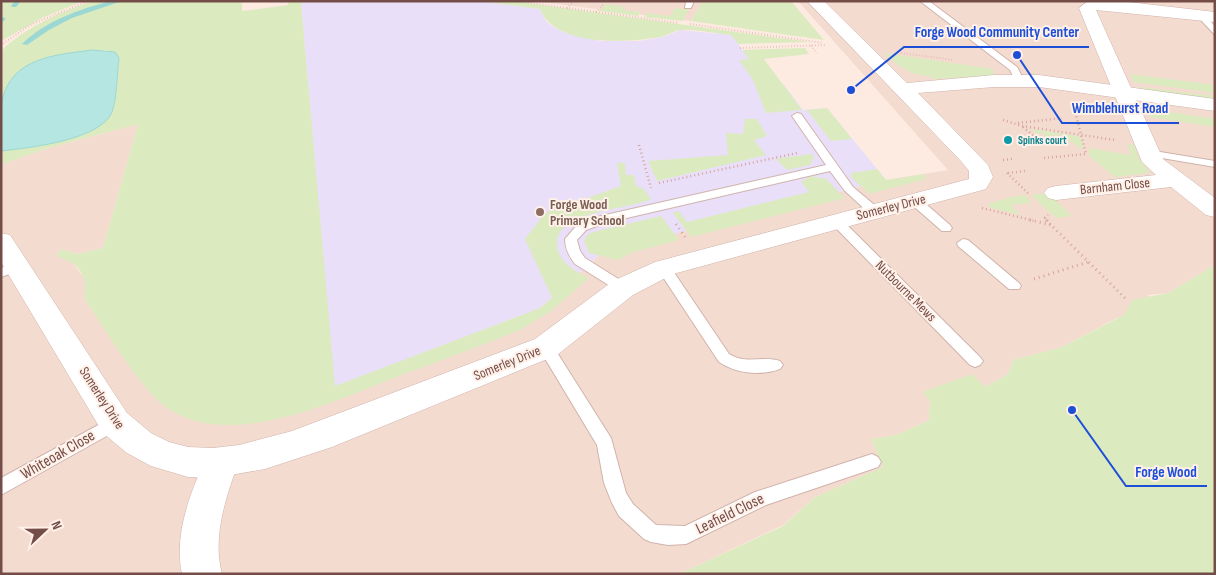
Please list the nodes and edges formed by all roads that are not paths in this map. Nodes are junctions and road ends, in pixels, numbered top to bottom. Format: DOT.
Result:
graph roads {
  1 [pos="815,1"];
  2 [pos="924,1"];
  3 [pos="1200,12"];
  4 [pos="1215,33"];
  5 [pos="1019,80"];
  6 [pos="904,89"];
  7 [pos="1121,91"];
  8 [pos="1215,104"];
  9 [pos="796,116"];
  10 [pos="1146,149"];
  11 [pos="1213,164"];
  12 [pos="833,168"];
  13 [pos="1174,180"];
  14 [pos="923,199"];
  15 [pos="1049,200"];
  16 [pos="1215,210"];
  17 [pos="874,211"];
  18 [pos="836,222"];
  19 [pos="946,228"];
  20 [pos="1,241"];
  21 [pos="963,243"];
  22 [pos="664,268"];
  23 [pos="9,269"];
  24 [pos="1014,286"];
  25 [pos="623,288"];
  26 [pos="546,347"];
  27 [pos="975,361"];
  28 [pos="775,365"];
  29 [pos="115,423"];
  30 [pos="872,462"];
  31 [pos="221,463"];
  32 [pos="1,487"];
  33 [pos="202,574"];
  1 -- 6 [label="street, Somerley Drive"];
  2 -- 5 [label="lane"];
  3 -- 4 [label="lane"];
  3 -- 7 [label="street, Barnham Close"];
  5 -- 6 [label="street"];
  5 -- 7 [label="street"];
  6 -- 14 [label="street, Somerley Drive"];
  7 -- 8 [label="street"];
  7 -- 10 [label="street, Barnham Close"];
  9 -- 12 [label="lane"];
  10 -- 11 [label="lane"];
  10 -- 13 [label="street, Barnham Close"];
  12 -- 17 [label="lane"];
  12 -- 25 [label="lane"];
  13 -- 15 [label="street, Barnham Close"];
  13 -- 16 [label="street, Barnham Close"];
  14 -- 17 [label="street, Somerley Drive"];
  14 -- 19 [label="lane"];
  17 -- 18 [label="street, Somerley Drive"];
  18 -- 22 [label="street, Somerley Drive"];
  18 -- 27 [label="lane, Nutbourne Mews"];
  20 -- 23 [label="street, Somerley Drive"];
  21 -- 24 [label="lane"];
  22 -- 25 [label="street, Somerley Drive"];
  22 -- 28 [label="lane"];
  23 -- 29 [label="street, Somerley Drive"];
  25 -- 26 [label="street, Somerley Drive"];
  26 -- 30 [label="lane, Leafield Close"];
  26 -- 31 [label="street, Somerley Drive"];
  29 -- 31 [label="street, Somerley Drive"];
  29 -- 32 [label="lane, Whiteoak Close"];
  31 -- 33 [label="street"];
}
